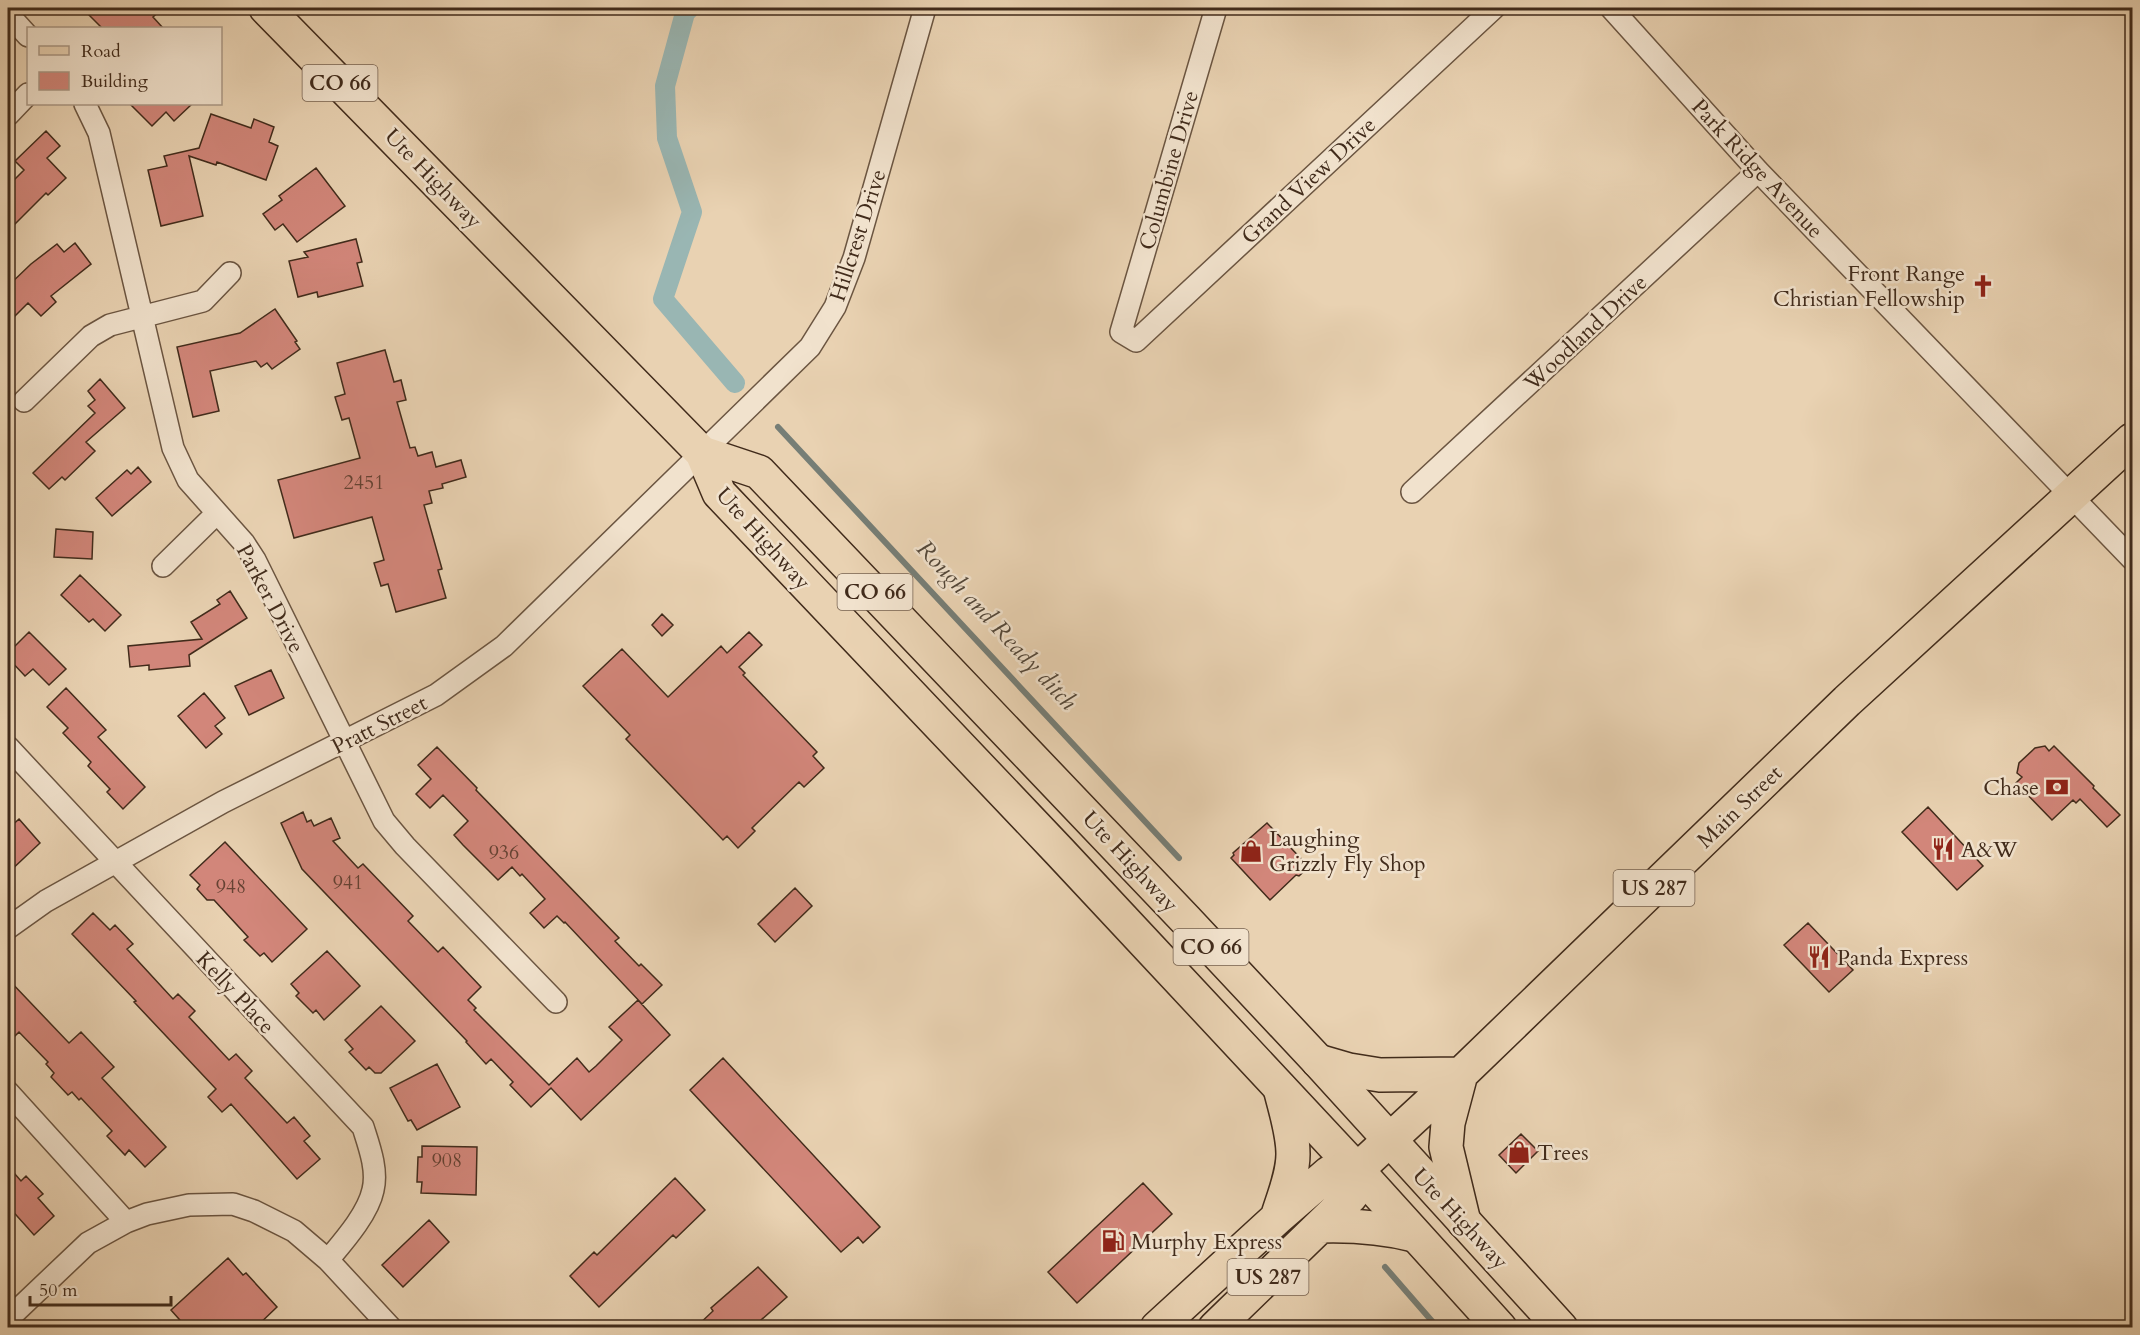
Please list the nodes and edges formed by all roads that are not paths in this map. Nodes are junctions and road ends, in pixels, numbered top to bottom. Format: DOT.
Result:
graph roads {
  1 [pos="266,8"];
  2 [pos="925,8"];
  3 [pos="1216,8"];
  4 [pos="1494,8"];
  5 [pos="1611,8"];
  6 [pos="8,14"];
  7 [pos="27,35"];
  8 [pos="27,95"];
  9 [pos="86,105"];
  10 [pos="8,115"];
  11 [pos="1758,171"];
  12 [pos="230,273"];
  13 [pos="142,317"];
  14 [pos="1120,332"];
  15 [pos="24,401"];
  16 [pos="2133,440"];
  17 [pos="702,453"];
  18 [pos="1412,492"];
  19 [pos="2071,495"];
  20 [pos="217,513"];
  21 [pos="2133,560"];
  22 [pos="163,566"];
  23 [pos="344,742"];
  24 [pos="8,747"];
  25 [pos="114,862"];
  26 [pos="8,928"];
  27 [pos="556,1002"];
  28 [pos="1318,1061"];
  29 [pos="1461,1074"];
  30 [pos="1280,1088"];
  31 [pos="8,1092"];
  32 [pos="1390,1140"];
  33 [pos="1357,1170"];
  34 [pos="1277,1218"];
  35 [pos="126,1222"];
  36 [pos="1464,1222"];
  37 [pos="1320,1226"];
  38 [pos="1414,1235"];
  39 [pos="328,1260"];
  40 [pos="8,1318"];
  41 [pos="391,1328"];
  42 [pos="1157,1328"];
  43 [pos="1215,1328"];
  44 [pos="1500,1328"];
  45 [pos="1561,1328"];
  1 -- 17 [label="main road, Ute Highway / CO 66"];
  2 -- 17 [label="street, Hillcrest Drive"];
  3 -- 14 [label="street, Columbine Drive"];
  4 -- 14 [label="street, Grand View Drive"];
  5 -- 11 [label="street, Park Ridge Avenue"];
  6 -- 7 [label="street"];
  8 -- 10 [label="street"];
  9 -- 13 [label="street, Parker Drive"];
  11 -- 18 [label="street, Woodland Drive"];
  11 -- 19 [label="street, Park Ridge Avenue"];
  12 -- 13 [label="street"];
  13 -- 15 [label="street"];
  13 -- 20 [label="street, Parker Drive"];
  16 -- 19 [label="main road, US 287"];
  17 -- 23 [label="street, Pratt Street"];
  17 -- 28 [label="main road, Ute Highway / CO 66"];
  17 -- 30 [label="main road, Ute Highway / CO 66"];
  19 -- 21 [label="street, Park Ridge Avenue"];
  19 -- 29 [label="main road, Main Street / US 287"];
  20 -- 22 [label="street"];
  20 -- 23 [label="street, Parker Drive"];
  23 -- 25 [label="street, Pratt Street"];
  23 -- 27 [label="street, Parker Drive"];
  24 -- 25 [label="street, Kelly Place"];
  25 -- 26 [label="street, Pratt Street"];
  25 -- 39 [label="street, Kelly Place"];
  28 -- 29 [label="main road"];
  28 -- 32 [label="main road, Ute Highway / CO 66"];
  29 -- 32 [label="main road, Main Street / US 287"];
  29 -- 36 [label="main road"];
  30 -- 33 [label="main road, Ute Highway / CO 66"];
  30 -- 34 [label="main road"];
  31 -- 35 [label="street"];
  32 -- 33 [label="main road, Main Street / US 287"];
  32 -- 36 [label="main road, Ute Highway / CO 66"];
  33 -- 34 [label="main road, US 287"];
  33 -- 37 [label="main road, US 287"];
  33 -- 38 [label="main road, Ute Highway / CO 66"];
  34 -- 42 [label="main road, US 287"];
  35 -- 39 [label="street"];
  35 -- 40 [label="street"];
  36 -- 45 [label="main road, Ute Highway / CO 66"];
  37 -- 38 [label="main road"];
  37 -- 43 [label="main road, US 287"];
  38 -- 44 [label="main road, Ute Highway / CO 66"];
  39 -- 41 [label="street"];
}
